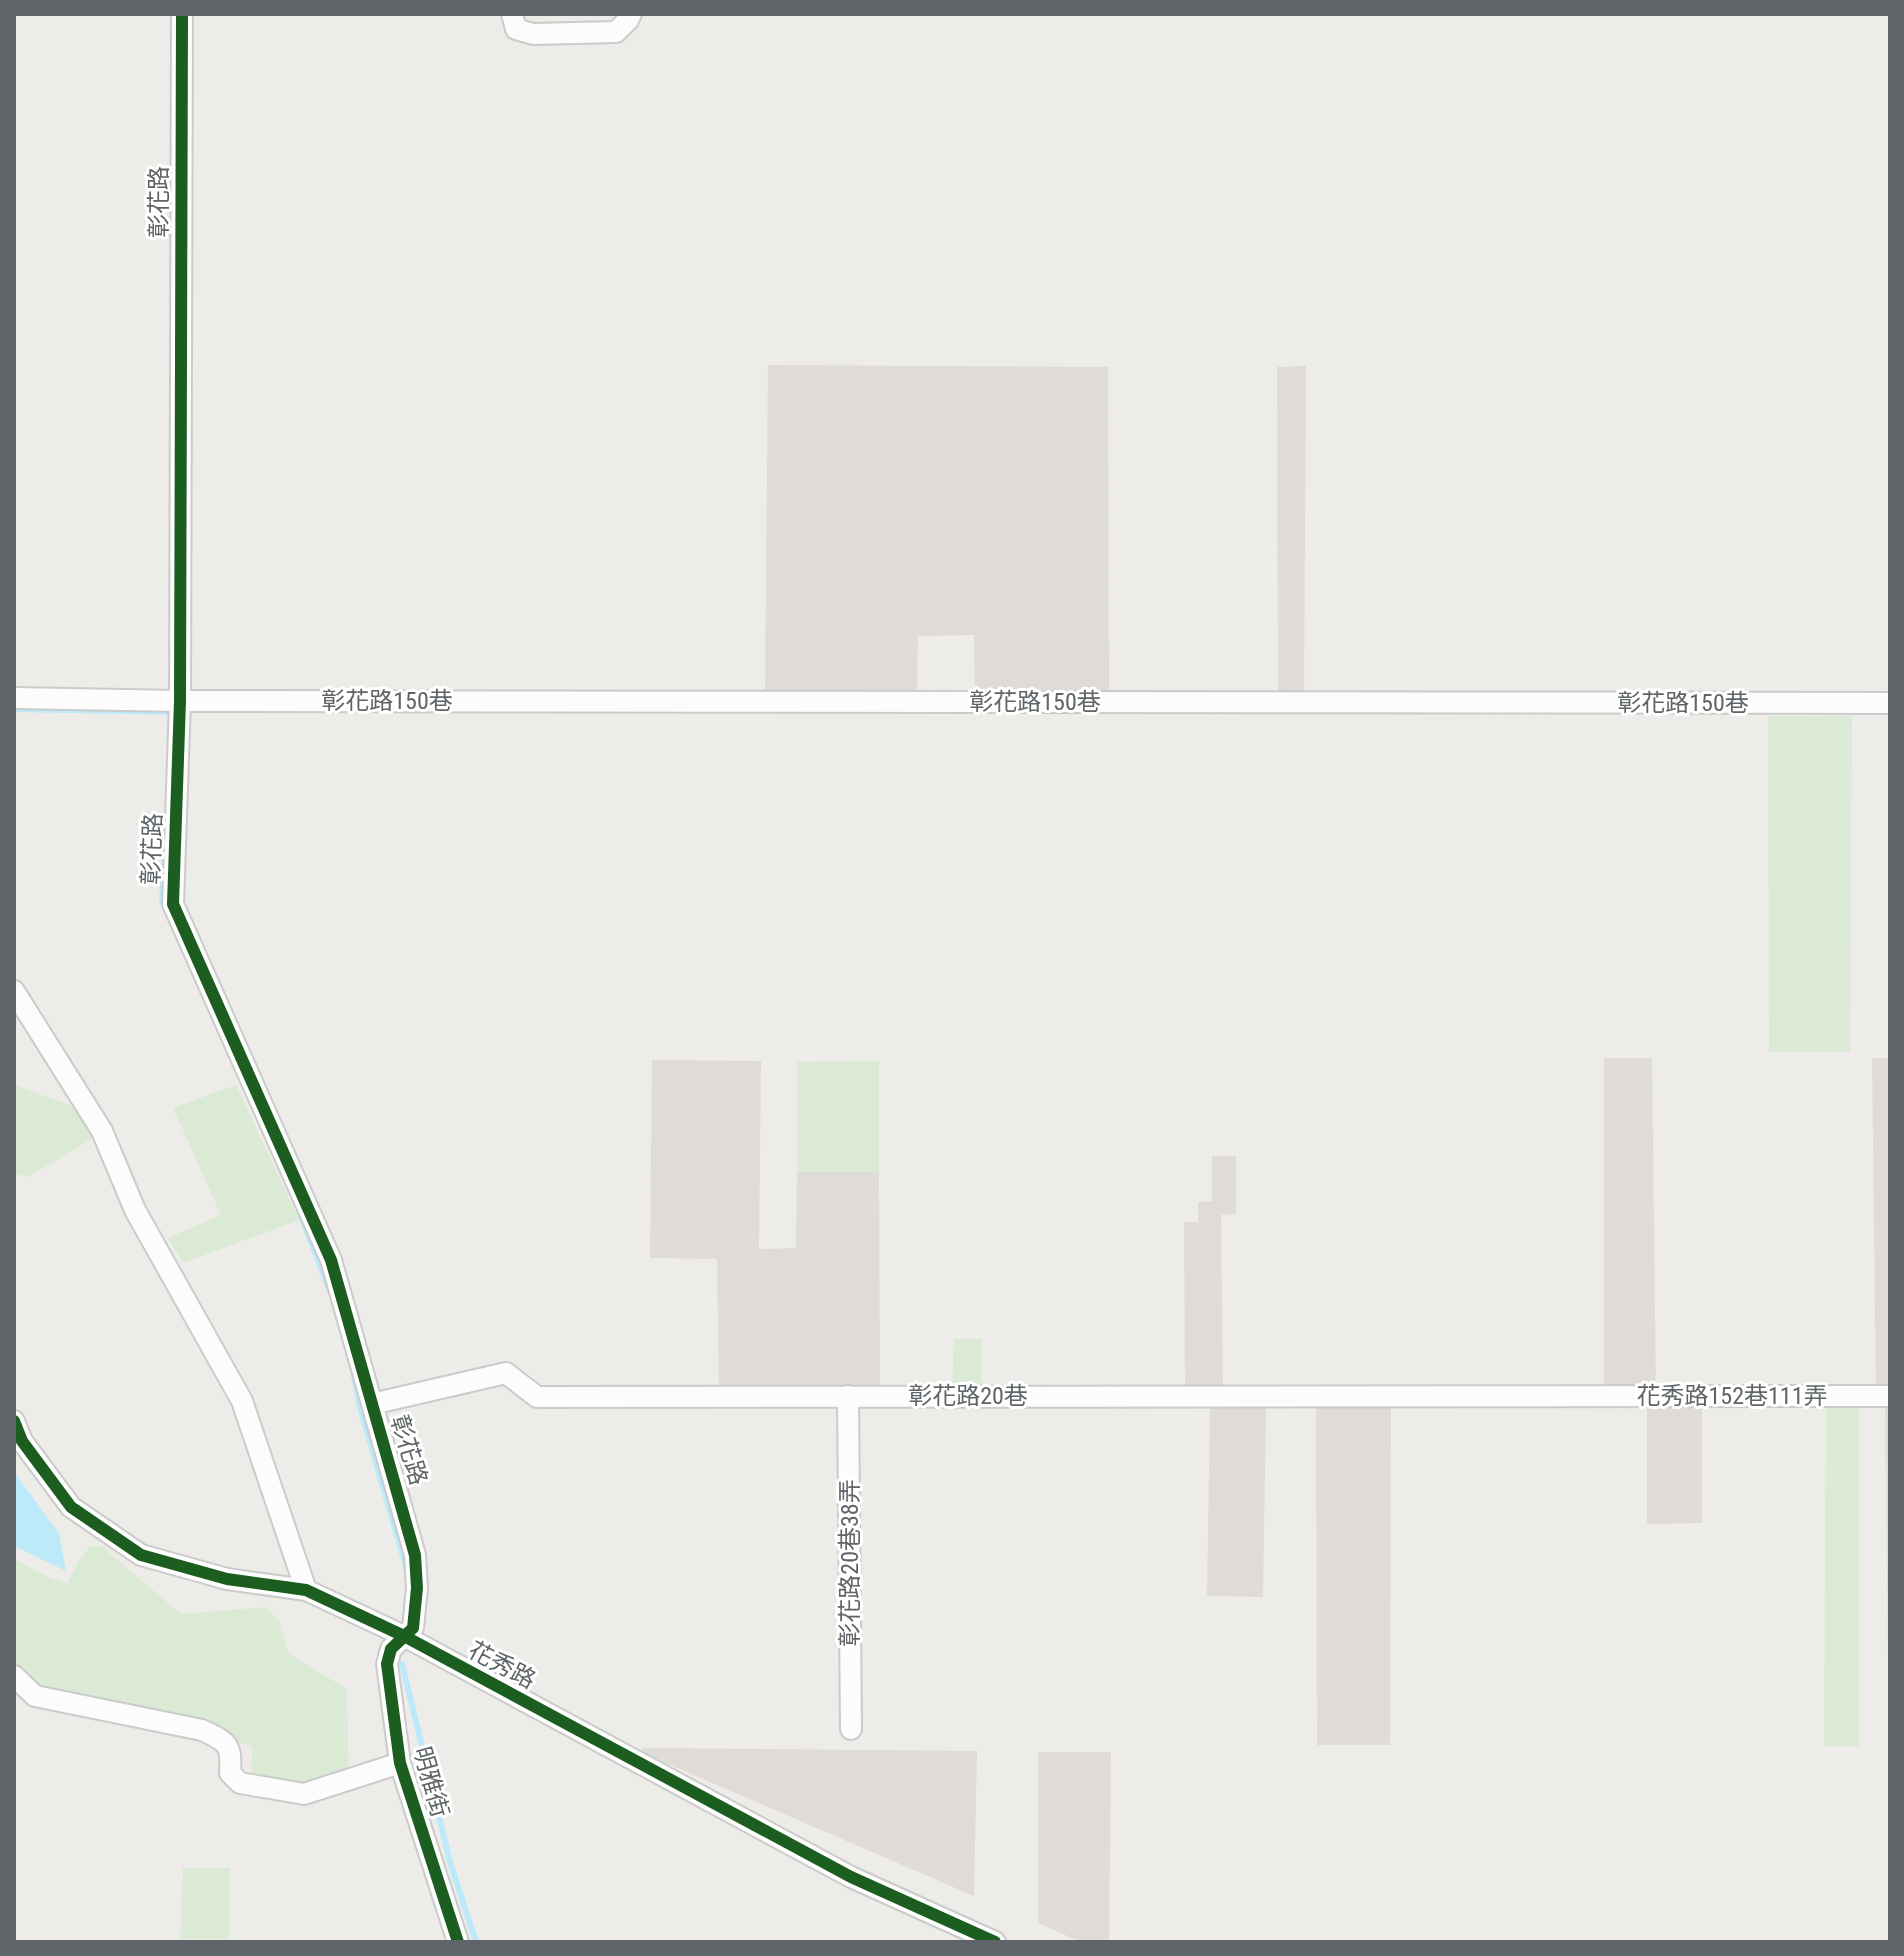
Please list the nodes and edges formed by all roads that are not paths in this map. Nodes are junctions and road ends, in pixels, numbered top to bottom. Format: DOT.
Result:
graph roads {
  1 [pos="182,14"];
  2 [pos="512,14"];
  3 [pos="631,14"];
  4 [pos="14,698"];
  5 [pos="180,701"];
  6 [pos="1890,703"];
  7 [pos="14,991"];
  8 [pos="848,1396"];
  9 [pos="1575,1396"];
  10 [pos="1890,1396"];
  11 [pos="372,1404"];
  12 [pos="14,1421"];
  13 [pos="306,1590"];
  14 [pos="404,1636"];
  15 [pos="14,1676"];
  16 [pos="851,1729"];
  17 [pos="400,1763"];
  18 [pos="458,1942"];
  19 [pos="995,1942"];
  1 -- 5 [label="street, 彰花路"];
  2 -- 3 [label="street"];
  4 -- 5 [label="street, 彰花路150巷"];
  5 -- 6 [label="street, 彰花路150巷"];
  5 -- 11 [label="street, 彰花路"];
  7 -- 13 [label="street"];
  8 -- 9 [label="street, 彰花路20巷"];
  8 -- 11 [label="street, 彰花路20巷"];
  8 -- 16 [label="street, 彰花路20巷38弄"];
  9 -- 10 [label="street, 花秀路152巷111弄"];
  11 -- 14 [label="street, 彰花路"];
  12 -- 13 [label="street, 花秀路"];
  13 -- 14 [label="street, 花秀路"];
  14 -- 17 [label="street, 明雅街"];
  14 -- 19 [label="street, 花秀路"];
  15 -- 17 [label="street"];
  17 -- 18 [label="street, 明雅街"];
}
